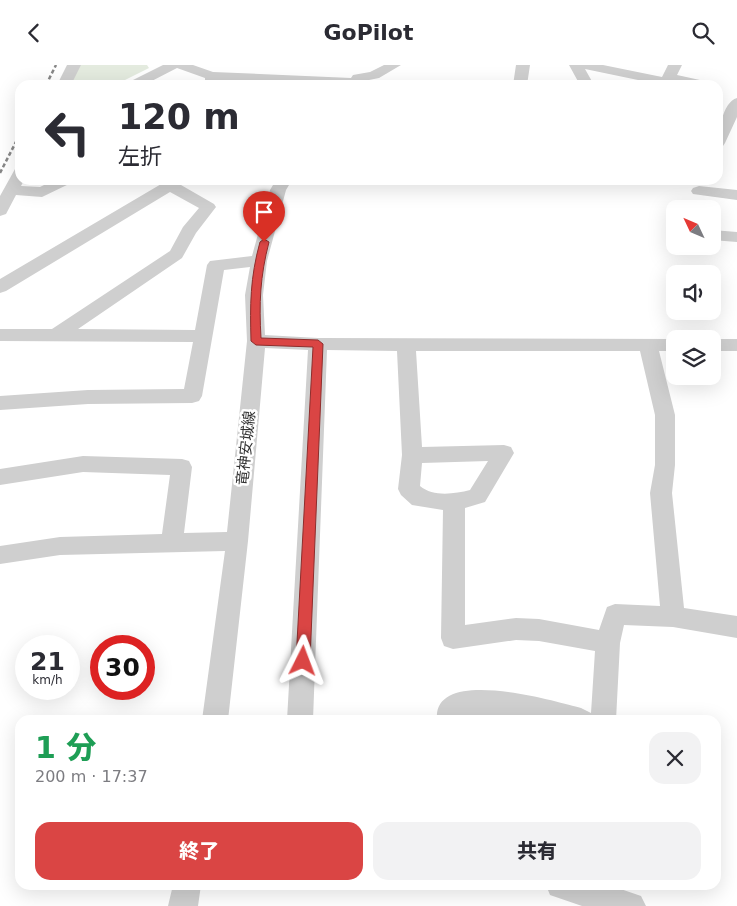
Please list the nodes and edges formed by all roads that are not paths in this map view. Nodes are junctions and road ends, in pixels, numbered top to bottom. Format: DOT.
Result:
graph roads {
  1 [pos="74,65"];
  2 [pos="180,65"];
  3 [pos="367,65"];
  4 [pos="394,65"];
  5 [pos="523,65"];
  6 [pos="576,65"];
  7 [pos="584,65"];
  8 [pos="165,66"];
  9 [pos="672,71"];
  10 [pos="619,72"];
  11 [pos="66,80"];
  12 [pos="142,80"];
  13 [pos="211,80"];
  14 [pos="356,80"];
  15 [pos="360,80"];
  16 [pos="521,80"];
  17 [pos="584,80"];
  18 [pos="623,80"];
  19 [pos="657,80"];
  20 [pos="693,80"];
  21 [pos="737,102"];
  22 [pos="723,112"];
  23 [pos="728,120"];
  24 [pos="723,132"];
  25 [pos="723,144"];
  26 [pos="737,147"];
  27 [pos="15,181"];
  28 [pos="56,185"];
  29 [pos="171,185"];
  30 [pos="177,185"];
  31 [pos="281,185"];
  32 [pos="11,189"];
  33 [pos="699,191"];
  34 [pos="737,195"];
  35 [pos="0,211"];
  36 [pos="721,236"];
  37 [pos="737,237"];
  38 [pos="259,261"];
  39 [pos="0,287"];
  40 [pos="58,334"];
  41 [pos="0,335"];
  42 [pos="203,336"];
  43 [pos="256,341"];
  44 [pos="318,344"];
  45 [pos="406,345"];
  46 [pos="648,345"];
  47 [pos="666,345"];
  48 [pos="721,345"];
  49 [pos="737,345"];
  50 [pos="0,403"];
  51 [pos="412,455"];
  52 [pos="0,477"];
  53 [pos="454,503"];
  54 [pos="237,541"];
  55 [pos="172,542"];
  56 [pos="0,555"];
  57 [pos="673,617"];
  58 [pos="737,627"];
  59 [pos="608,643"];
  60 [pos="216,715"];
  61 [pos="300,715"];
  62 [pos="449,715"];
  63 [pos="560,715"];
  64 [pos="604,715"];
  65 [pos="186,890"];
  66 [pos="585,890"];
  67 [pos="615,896"];
  68 [pos="183,906"];
  1 -- 11 [label="street"];
  2 -- 13 [label="street"];
  3 -- 14 [label="street"];
  4 -- 15 [label="street"];
  5 -- 16 [label="street"];
  6 -- 17 [label="street"];
  7 -- 10 [label="street"];
  8 -- 12 [label="street"];
  9 -- 20 [label="street"];
  10 -- 18 [label="street"];
  10 -- 19 [label="street"];
  21 -- 23 [label="street"];
  22 -- 23 [label="street"];
  23 -- 24 [label="street"];
  25 -- 26 [label="street"];
  27 -- 32 [label="street"];
  28 -- 32 [label="street"];
  29 -- 39 [label="street"];
  30 -- 40 [label="street"];
  31 -- 38 [label="street, 竜神安城線"];
  32 -- 35 [label="street"];
  33 -- 34 [label="street"];
  36 -- 37 [label="street"];
  38 -- 42 [label="street"];
  38 -- 43 [label="street, 竜神安城線"];
  40 -- 41 [label="street"];
  40 -- 42 [label="street"];
  42 -- 50 [label="street"];
  43 -- 44 [label="street"];
  43 -- 54 [label="street, 竜神安城線"];
  44 -- 45 [label="street"];
  44 -- 61 [label="street"];
  45 -- 46 [label="street"];
  45 -- 51 [label="street"];
  46 -- 47 [label="street"];
  46 -- 57 [label="street"];
  48 -- 49 [label="street"];
  51 -- 53 [label="street"];
  51 -- 53 [label="street"];
  52 -- 55 [label="street"];
  53 -- 59 [label="street"];
  54 -- 55 [label="street"];
  54 -- 60 [label="street, 竜神安城線"];
  55 -- 56 [label="street"];
  57 -- 58 [label="street"];
  57 -- 59 [label="street"];
  59 -- 64 [label="street"];
  62 -- 63 [label="street"];
  65 -- 68 [label="street"];
  66 -- 67 [label="street"];
}
